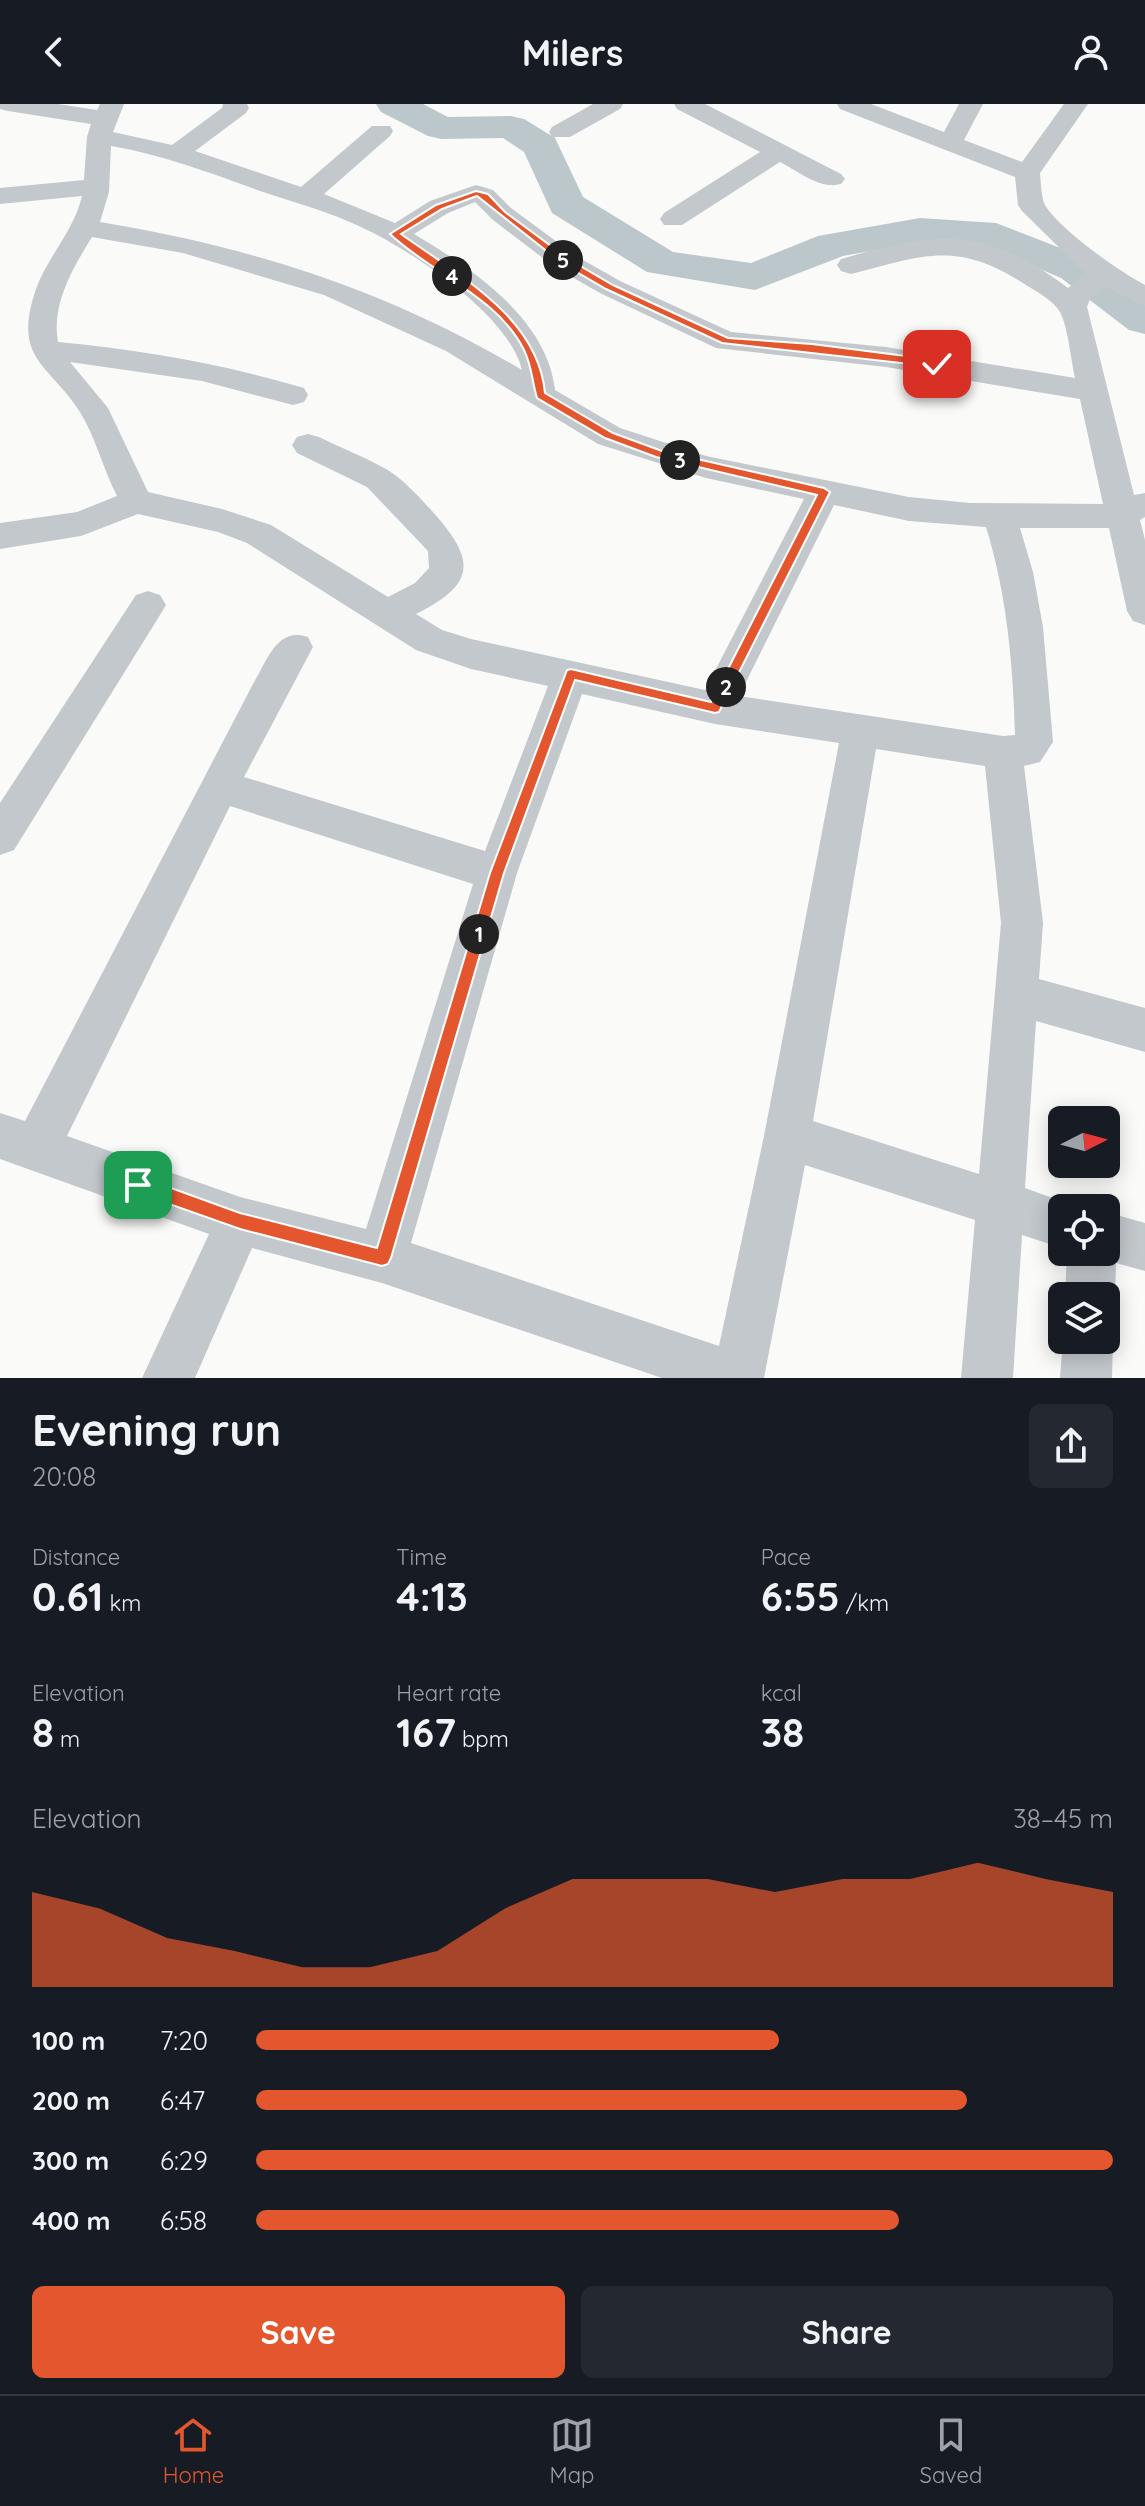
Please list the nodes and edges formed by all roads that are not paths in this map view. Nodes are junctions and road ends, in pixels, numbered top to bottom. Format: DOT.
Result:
graph roads {
  1 [pos="8,104"];
  2 [pos="235,104"];
  3 [pos="611,104"];
  4 [pos="686,104"];
  5 [pos="849,104"];
  6 [pos="971,104"];
  7 [pos="1076,104"];
  8 [pos="105,120"];
  9 [pos="381,131"];
  10 [pos="561,132"];
  11 [pos="949,145"];
  12 [pos="178,152"];
  13 [pos="778,152"];
  14 [pos="1027,173"];
  15 [pos="832,179"];
  16 [pos="95,187"];
  17 [pos="0,196"];
  18 [pos="305,197"];
  19 [pos="673,219"];
  20 [pos="85,228"];
  21 [pos="395,234"];
  22 [pos="851,265"];
  23 [pos="1087,289"];
  24 [pos="1145,297"];
  25 [pos="46,350"];
  26 [pos="1093,391"];
  27 [pos="293,395"];
  28 [pos="540,395"];
  29 [pos="308,445"];
  30 [pos="824,492"];
  31 [pos="136,502"];
  32 [pos="1133,511"];
  33 [pos="999,515"];
  34 [pos="13,534"];
  35 [pos="0,566"];
  36 [pos="148,605"];
  37 [pos="1145,611"];
  38 [pos="385,614"];
  39 [pos="295,647"];
  40 [pos="571,674"];
  41 [pos="715,708"];
  42 [pos="860,732"];
  43 [pos="1003,752"];
  44 [pos="220,786"];
  45 [pos="0,837"];
  46 [pos="497,873"];
  47 [pos="1016,994"];
  48 [pos="1145,1030"];
  49 [pos="787,1136"];
  50 [pos="18,1142"];
  51 [pos="1001,1206"];
  52 [pos="1048,1220"];
  53 [pos="240,1221"];
  54 [pos="1120,1240"];
  55 [pos="1145,1247"];
  56 [pos="382,1258"];
  57 [pos="1087,1354"];
  58 [pos="168,1378"];
  59 [pos="738,1378"];
  60 [pos="987,1378"];
  61 [pos="1086,1378"];
  1 -- 8 [label="street"];
  2 -- 12 [label="street"];
  3 -- 10 [label="street"];
  4 -- 13 [label="street"];
  5 -- 11 [label="street"];
  6 -- 11 [label="street"];
  7 -- 14 [label="street"];
  8 -- 12 [label="street"];
  8 -- 16 [label="street"];
  9 -- 18 [label="street"];
  11 -- 14 [label="street"];
  12 -- 18 [label="street"];
  13 -- 15 [label="street"];
  13 -- 19 [label="street"];
  14 -- 23 [label="street"];
  16 -- 17 [label="street"];
  16 -- 20 [label="street"];
  18 -- 21 [label="street"];
  20 -- 25 [label="street"];
  20 -- 28 [label="street"];
  21 -- 26 [label="street"];
  21 -- 28 [label="street"];
  22 -- 23 [label="street"];
  23 -- 24 [label="street"];
  23 -- 26 [label="street"];
  25 -- 27 [label="street"];
  25 -- 31 [label="street"];
  26 -- 32 [label="street"];
  28 -- 30 [label="street"];
  29 -- 38 [label="street"];
  30 -- 33 [label="street"];
  30 -- 41 [label="street"];
  31 -- 34 [label="street"];
  31 -- 38 [label="street"];
  32 -- 33 [label="street"];
  32 -- 37 [label="street"];
  33 -- 43 [label="street"];
  34 -- 35 [label="street"];
  36 -- 45 [label="street"];
  38 -- 40 [label="street"];
  39 -- 44 [label="street"];
  40 -- 41 [label="street"];
  40 -- 46 [label="street"];
  41 -- 42 [label="street"];
  42 -- 43 [label="street"];
  42 -- 49 [label="street"];
  43 -- 47 [label="street"];
  44 -- 46 [label="street"];
  44 -- 50 [label="street"];
  46 -- 56 [label="street"];
  47 -- 48 [label="street"];
  47 -- 51 [label="street"];
  49 -- 51 [label="street"];
  49 -- 59 [label="street"];
  50 -- 53 [label="street"];
  51 -- 52 [label="street"];
  51 -- 60 [label="street"];
  53 -- 56 [label="street"];
  53 -- 58 [label="street"];
  54 -- 55 [label="street"];
  56 -- 59 [label="street"];
  57 -- 61 [label="street"];
}
